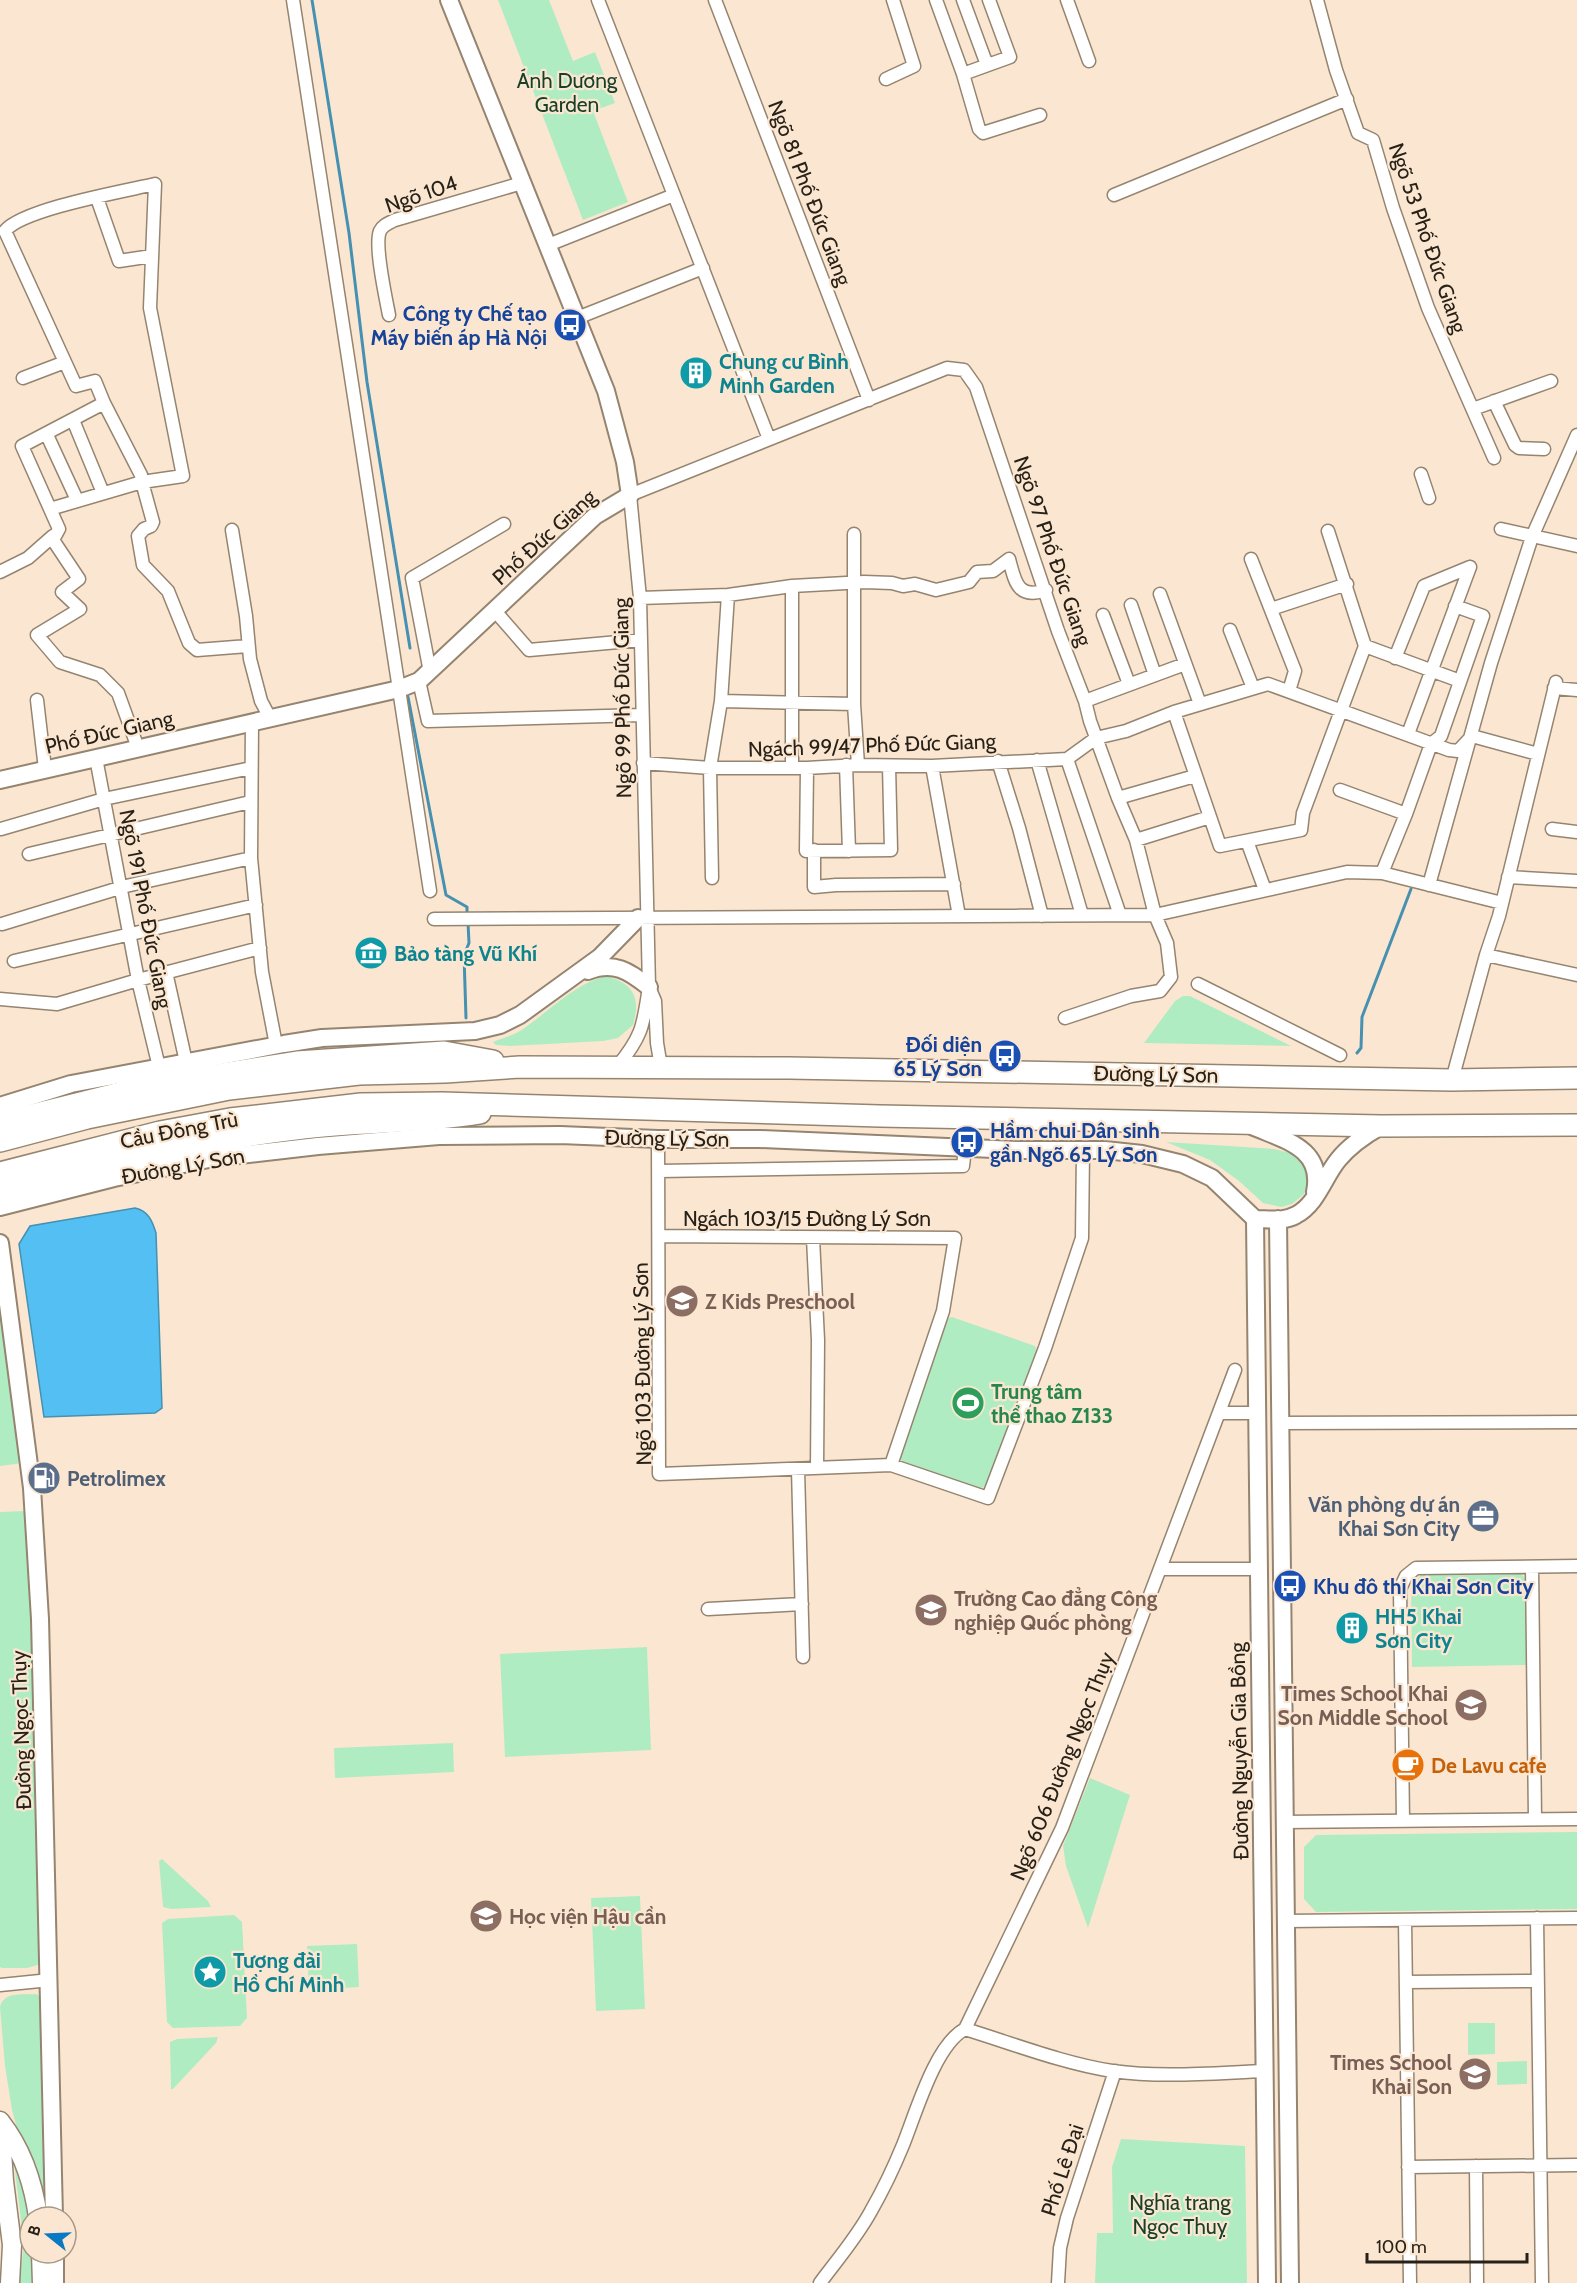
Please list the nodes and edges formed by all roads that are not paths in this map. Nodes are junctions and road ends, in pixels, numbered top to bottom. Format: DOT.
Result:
graph roads {
  1 [pos="293,0"];
  2 [pos="449,0"];
  3 [pos="598,0"];
  4 [pos="715,0"];
  5 [pos="893,0"];
  6 [pos="936,0"];
  7 [pos="963,0"];
  8 [pos="990,0"];
  9 [pos="1067,0"];
  10 [pos="1317,0"];
  11 [pos="1089,61"];
  12 [pos="987,65"];
  13 [pos="963,74"];
  14 [pos="886,78"];
  15 [pos="1347,99"];
  16 [pos="1040,115"];
  17 [pos="522,183"];
  18 [pos="674,195"];
  19 [pos="1114,195"];
  20 [pos="97,198"];
  21 [pos="548,245"];
  22 [pos="152,256"];
  23 [pos="703,268"];
  24 [pos="389,315"];
  25 [pos="577,318"];
  26 [pos="65,362"];
  27 [pos="23,378"];
  28 [pos="1551,381"];
  29 [pos="869,399"];
  30 [pos="1494,401"];
  31 [pos="104,403"];
  32 [pos="1473,409"];
  33 [pos="73,420"];
  34 [pos="46,435"];
  35 [pos="1577,435"];
  36 [pos="770,439"];
  37 [pos="1544,449"];
  38 [pos="1494,458"];
  39 [pos="1421,474"];
  40 [pos="142,482"];
  41 [pos="103,493"];
  42 [pos="630,495"];
  43 [pos="1429,498"];
  44 [pos="77,500"];
  45 [pos="50,509"];
  46 [pos="504,524"];
  47 [pos="1501,529"];
  48 [pos="232,530"];
  49 [pos="1328,531"];
  50 [pos="854,534"];
  51 [pos="53,536"];
  52 [pos="1532,537"];
  53 [pos="1577,546"];
  54 [pos="1251,560"];
  55 [pos="0,572"];
  56 [pos="854,583"];
  57 [pos="1347,584"];
  58 [pos="792,586"];
  59 [pos="1046,590"];
  60 [pos="1160,594"];
  61 [pos="728,595"];
  62 [pos="640,598"];
  63 [pos="1131,604"];
  64 [pos="1455,606"];
  65 [pos="1271,609"];
  66 [pos="495,611"];
  67 [pos="1103,615"];
  68 [pos="1230,630"];
  69 [pos="641,640"];
  70 [pos="248,646"];
  71 [pos="1365,646"];
  72 [pos="1395,658"];
  73 [pos="1185,664"];
  74 [pos="1431,670"];
  75 [pos="1155,675"];
  76 [pos="425,677"];
  77 [pos="1460,681"];
  78 [pos="1129,684"];
  79 [pos="1253,688"];
  80 [pos="399,689"];
  81 [pos="1577,690"];
  82 [pos="1289,691"];
  83 [pos="37,700"];
  84 [pos="722,701"];
  85 [pos="1085,701"];
  86 [pos="792,702"];
  87 [pos="854,704"];
  88 [pos="1200,704"];
  89 [pos="1342,709"];
  90 [pos="1174,712"];
  91 [pos="642,715"];
  92 [pos="270,718"];
  93 [pos="252,722"];
  94 [pos="1408,734"];
  95 [pos="1472,736"];
  96 [pos="1096,738"];
  97 [pos="1431,744"];
  98 [pos="138,748"];
  99 [pos="1538,754"];
  100 [pos="96,758"];
  101 [pos="1067,759"];
  102 [pos="1037,760"];
  103 [pos="998,761"];
  104 [pos="643,763"];
  105 [pos="852,765"];
  106 [pos="889,766"];
  107 [pos="932,766"];
  108 [pos="792,767"];
  109 [pos="251,768"];
  110 [pos="710,768"];
  111 [pos="807,768"];
  112 [pos="45,769"];
  113 [pos="1195,776"];
  114 [pos="0,780"];
  115 [pos="1340,790"];
  116 [pos="1118,798"];
  117 [pos="104,799"];
  118 [pos="250,802"];
  119 [pos="1406,814"];
  120 [pos="1210,817"];
  121 [pos="1,829"];
  122 [pos="1552,829"];
  123 [pos="1577,832"];
  124 [pos="111,835"];
  125 [pos="1136,840"];
  126 [pos="1247,841"];
  127 [pos="810,851"];
  128 [pos="849,851"];
  129 [pos="29,854"];
  130 [pos="251,858"];
  131 [pos="1382,873"];
  132 [pos="1508,877"];
  133 [pos="712,878"];
  134 [pos="1577,881"];
  135 [pos="954,884"];
  136 [pos="1430,885"];
  137 [pos="121,888"];
  138 [pos="1265,890"];
  139 [pos="430,891"];
  140 [pos="1502,903"];
  141 [pos="256,905"];
  142 [pos="1082,915"];
  143 [pos="1120,915"];
  144 [pos="1155,915"];
  145 [pos="959,916"];
  146 [pos="1042,916"];
  147 [pos="642,918"];
  148 [pos="434,919"];
  149 [pos="2,924"];
  150 [pos="131,934"];
  151 [pos="260,948"];
  152 [pos="1486,955"];
  153 [pos="14,961"];
  154 [pos="166,972"];
  155 [pos="1577,975"];
  156 [pos="138,980"];
  157 [pos="1198,984"];
  158 [pos="649,987"];
  159 [pos="551,992"];
  160 [pos="0,999"];
  161 [pos="1065,1018"];
  162 [pos="276,1045"];
  163 [pos="1340,1055"];
  164 [pos="186,1062"];
  165 [pos="359,1065"];
  166 [pos="159,1067"];
  167 [pos="617,1067"];
  168 [pos="661,1067"];
  169 [pos="1577,1078"];
  170 [pos="1452,1080"];
  171 [pos="0,1106"];
  172 [pos="362,1113"];
  173 [pos="0,1123"];
  174 [pos="1245,1123"];
  175 [pos="1577,1125"];
  176 [pos="1381,1126"];
  177 [pos="658,1139"];
  178 [pos="0,1141"];
  179 [pos="965,1148"];
  180 [pos="1083,1150"];
  181 [pos="659,1171"];
  182 [pos="0,1173"];
  183 [pos="0,1192"];
  184 [pos="1313,1200"];
  185 [pos="0,1207"];
  186 [pos="1255,1219"];
  187 [pos="1278,1219"];
  188 [pos="660,1236"];
  189 [pos="813,1238"];
  190 [pos="0,1243"];
  191 [pos="1235,1370"];
  192 [pos="1219,1413"];
  193 [pos="1257,1413"];
  194 [pos="1577,1422"];
  195 [pos="1280,1423"];
  196 [pos="891,1465"];
  197 [pos="816,1468"];
  198 [pos="798,1469"];
  199 [pos="1577,1566"];
  200 [pos="1532,1567"];
  201 [pos="1160,1569"];
  202 [pos="1259,1569"];
  203 [pos="802,1604"];
  204 [pos="708,1609"];
  205 [pos="803,1657"];
  206 [pos="1535,1819"];
  207 [pos="1577,1819"];
  208 [pos="1403,1821"];
  209 [pos="1262,1822"];
  210 [pos="1284,1822"];
  211 [pos="1537,1918"];
  212 [pos="1577,1918"];
  213 [pos="1405,1920"];
  214 [pos="1263,1921"];
  215 [pos="1286,1921"];
  216 [pos="50,1980"];
  217 [pos="1538,1981"];
  218 [pos="1406,1982"];
  219 [pos="0,1985"];
  220 [pos="965,2029"];
  221 [pos="1115,2071"];
  222 [pos="1265,2072"];
  223 [pos="0,2121"];
  224 [pos="1577,2165"];
  225 [pos="1476,2166"];
  226 [pos="1540,2166"];
  227 [pos="1408,2167"];
  228 [pos="36,2205"];
  229 [pos="54,2205"];
  230 [pos="41,2265"];
  231 [pos="55,2265"];
  232 [pos="1290,2282"];
  233 [pos="10,2283"];
  234 [pos="42,2283"];
  235 [pos="55,2283"];
  236 [pos="820,2283"];
  237 [pos="1059,2283"];
  238 [pos="1267,2283"];
  239 [pos="1410,2283"];
  240 [pos="1477,2283"];
  241 [pos="1542,2283"];
  1 -- 80 [label="street"];
  2 -- 17 [label="street, Phố Đức Giang"];
  3 -- 18 [label="street"];
  4 -- 29 [label="street, Ngõ 81 Phố Đức Giang"];
  5 -- 14 [label="street"];
  6 -- 13 [label="street"];
  7 -- 12 [label="street"];
  8 -- 12 [label="street"];
  9 -- 11 [label="street"];
  10 -- 15 [label="street, Ngõ 53 Phố Đức Giang"];
  12 -- 13 [label="street"];
  13 -- 16 [label="street"];
  15 -- 19 [label="street"];
  15 -- 32 [label="street, Ngõ 53 Phố Đức Giang"];
  17 -- 21 [label="street, Phố Đức Giang"];
  17 -- 24 [label="street, Ngõ 104"];
  18 -- 21 [label="street"];
  18 -- 23 [label="street"];
  20 -- 22 [label="street"];
  20 -- 22 [label="street"];
  20 -- 26 [label="street"];
  21 -- 25 [label="street, Phố Đức Giang"];
  22 -- 40 [label="street"];
  23 -- 25 [label="street"];
  23 -- 36 [label="street"];
  25 -- 42 [label="street, Phố Đức Giang"];
  26 -- 27 [label="street"];
  26 -- 31 [label="street"];
  28 -- 30 [label="street"];
  29 -- 36 [label="street, Ngõ 97 Phố Đức Giang"];
  29 -- 59 [label="street, Ngõ 97 Phố Đức Giang"];
  30 -- 32 [label="street"];
  30 -- 37 [label="street"];
  31 -- 33 [label="street"];
  31 -- 40 [label="street"];
  32 -- 38 [label="street, Ngõ 53 Phố Đức Giang"];
  33 -- 34 [label="street"];
  33 -- 41 [label="street"];
  34 -- 44 [label="street"];
  34 -- 45 [label="street"];
  35 -- 52 [label="street"];
  36 -- 42 [label="street, Ngõ 97 Phố Đức Giang"];
  39 -- 43 [label="street"];
  40 -- 41 [label="street"];
  40 -- 70 [label="street"];
  41 -- 44 [label="street"];
  42 -- 62 [label="street, Ngõ 99 Phố Đức Giang"];
  42 -- 66 [label="street, Phố Đức Giang"];
  44 -- 45 [label="street"];
  45 -- 51 [label="street"];
  46 -- 76 [label="street"];
  47 -- 52 [label="street"];
  48 -- 70 [label="street"];
  49 -- 57 [label="street"];
  50 -- 56 [label="street"];
  51 -- 55 [label="street"];
  51 -- 98 [label="street"];
  52 -- 53 [label="street"];
  52 -- 95 [label="street"];
  54 -- 65 [label="street"];
  56 -- 58 [label="street"];
  56 -- 59 [label="street"];
  56 -- 87 [label="street"];
  57 -- 65 [label="street"];
  57 -- 71 [label="street"];
  58 -- 61 [label="street"];
  58 -- 86 [label="street"];
  59 -- 85 [label="street, Ngõ 97 Phố Đức Giang"];
  60 -- 73 [label="street"];
  61 -- 62 [label="street"];
  61 -- 84 [label="street"];
  62 -- 69 [label="street, Ngõ 99 Phố Đức Giang"];
  63 -- 75 [label="street"];
  64 -- 72 [label="street"];
  64 -- 74 [label="street"];
  64 -- 77 [label="street"];
  65 -- 82 [label="street"];
  66 -- 69 [label="street"];
  66 -- 76 [label="street, Phố Đức Giang"];
  67 -- 78 [label="street"];
  68 -- 79 [label="street"];
  69 -- 91 [label="street, Ngõ 99 Phố Đức Giang"];
  70 -- 92 [label="street"];
  71 -- 72 [label="street"];
  71 -- 89 [label="street"];
  72 -- 74 [label="street"];
  73 -- 75 [label="street"];
  73 -- 88 [label="street"];
  74 -- 77 [label="street"];
  74 -- 94 [label="street"];
  75 -- 78 [label="street"];
  76 -- 80 [label="street, Phố Đức Giang"];
  76 -- 91 [label="street"];
  77 -- 97 [label="street"];
  78 -- 85 [label="street"];
  79 -- 82 [label="street"];
  79 -- 88 [label="street"];
  80 -- 92 [label="street, Phố Đức Giang"];
  80 -- 139 [label="street"];
  81 -- 99 [label="street"];
  82 -- 89 [label="street"];
  83 -- 112 [label="street"];
  84 -- 86 [label="street"];
  84 -- 110 [label="street"];
  85 -- 96 [label="street, Ngõ 97 Phố Đức Giang"];
  86 -- 87 [label="street"];
  86 -- 108 [label="street"];
  87 -- 105 [label="street"];
  88 -- 90 [label="street"];
  89 -- 94 [label="street"];
  89 -- 126 [label="street"];
  90 -- 96 [label="street"];
  90 -- 113 [label="street"];
  91 -- 104 [label="street, Ngõ 99 Phố Đức Giang"];
  92 -- 93 [label="street, Phố Đức Giang"];
  93 -- 98 [label="street, Phố Đức Giang"];
  93 -- 109 [label="street"];
  94 -- 97 [label="street"];
  95 -- 97 [label="street"];
  95 -- 99 [label="street"];
  95 -- 136 [label="street"];
  96 -- 101 [label="street"];
  96 -- 116 [label="street, Ngõ 97 Phố Đức Giang"];
  97 -- 119 [label="street"];
  98 -- 100 [label="street, Phố Đức Giang"];
  99 -- 132 [label="street"];
  100 -- 112 [label="street, Phố Đức Giang"];
  100 -- 117 [label="street, Ngõ 191 Phố Đức Giang"];
  101 -- 102 [label="street, Ngách 99/47 Phố Đức Giang"];
  101 -- 143 [label="street"];
  102 -- 103 [label="street, Ngách 99/47 Phố Đức Giang"];
  102 -- 142 [label="street"];
  103 -- 107 [label="street, Ngách 99/47 Phố Đức Giang"];
  103 -- 146 [label="street"];
  104 -- 110 [label="street, Ngách 99/47 Phố Đức Giang"];
  104 -- 147 [label="street, Ngõ 99 Phố Đức Giang"];
  105 -- 106 [label="street, Ngách 99/47 Phố Đức Giang"];
  105 -- 111 [label="street, Ngách 99/47 Phố Đức Giang"];
  105 -- 128 [label="street"];
  106 -- 107 [label="street, Ngách 99/47 Phố Đức Giang"];
  106 -- 128 [label="street"];
  107 -- 135 [label="street"];
  108 -- 110 [label="street, Ngách 99/47 Phố Đức Giang"];
  108 -- 111 [label="street, Ngách 99/47 Phố Đức Giang"];
  109 -- 117 [label="street"];
  109 -- 118 [label="street"];
  110 -- 133 [label="street"];
  111 -- 127 [label="street"];
  112 -- 114 [label="street, Phố Đức Giang"];
  113 -- 116 [label="street"];
  113 -- 120 [label="street"];
  115 -- 119 [label="street"];
  116 -- 125 [label="street, Ngõ 97 Phố Đức Giang"];
  117 -- 121 [label="street"];
  117 -- 124 [label="street, Ngõ 191 Phố Đức Giang"];
  118 -- 124 [label="street"];
  118 -- 130 [label="street"];
  119 -- 131 [label="street"];
  120 -- 125 [label="street"];
  120 -- 126 [label="street"];
  122 -- 123 [label="street"];
  124 -- 129 [label="street"];
  124 -- 137 [label="street, Ngõ 191 Phố Đức Giang"];
  125 -- 144 [label="street, Ngõ 97 Phố Đức Giang"];
  126 -- 138 [label="street"];
  127 -- 128 [label="street"];
  127 -- 135 [label="street"];
  130 -- 137 [label="street"];
  130 -- 141 [label="street"];
  131 -- 136 [label="street"];
  131 -- 138 [label="street"];
  132 -- 134 [label="street"];
  132 -- 140 [label="street"];
  135 -- 145 [label="street"];
  136 -- 140 [label="street"];
  137 -- 149 [label="street"];
  137 -- 150 [label="street, Ngõ 191 Phố Đức Giang"];
  138 -- 144 [label="street"];
  140 -- 152 [label="street"];
  141 -- 150 [label="street"];
  141 -- 151 [label="street"];
  142 -- 143 [label="street"];
  142 -- 146 [label="street"];
  143 -- 144 [label="street"];
  144 -- 161 [label="street, Ngõ 97 Phố Đức Giang"];
  145 -- 146 [label="street"];
  145 -- 147 [label="street"];
  147 -- 148 [label="street"];
  147 -- 158 [label="street, Ngõ 99 Phố Đức Giang"];
  147 -- 159 [label="street"];
  150 -- 153 [label="street"];
  150 -- 156 [label="street, Ngõ 191 Phố Đức Giang"];
  151 -- 154 [label="street"];
  151 -- 162 [label="street"];
  152 -- 155 [label="street"];
  152 -- 170 [label="street"];
  154 -- 156 [label="street"];
  154 -- 164 [label="street"];
  156 -- 160 [label="street"];
  156 -- 166 [label="street, Ngõ 191 Phố Đức Giang"];
  157 -- 163 [label="street"];
  158 -- 159 [label="street"];
  158 -- 167 [label="street"];
  158 -- 168 [label="street"];
  159 -- 162 [label="street"];
  162 -- 164 [label="street"];
  164 -- 166 [label="street"];
  165 -- 167 [label="highway, Đường Lý Sơn"];
  165 -- 173 [label="highway"];
  165 -- 178 [label="highway, Cầu Đông Trù"];
  166 -- 171 [label="street"];
  167 -- 168 [label="highway, Đường Lý Sơn"];
  168 -- 170 [label="highway, Đường Lý Sơn"];
  169 -- 170 [label="highway, Đường Lý Sơn"];
  172 -- 174 [label="highway, Đường Lý Sơn"];
  172 -- 182 [label="highway, Cầu Đông Trù"];
  172 -- 183 [label="highway, Cầu Đông Trù"];
  174 -- 176 [label="highway, Đường Lý Sơn"];
  174 -- 184 [label="street, Đường Lý Sơn"];
  175 -- 176 [label="highway, Đường Lý Sơn"];
  176 -- 184 [label="street"];
  177 -- 179 [label="street, Đường Lý Sơn"];
  177 -- 181 [label="street, Ngõ 103 Đường Lý Sơn"];
  177 -- 185 [label="street, Đường Lý Sơn"];
  179 -- 180 [label="street, Đường Lý Sơn"];
  179 -- 181 [label="street"];
  180 -- 186 [label="street, Đường Lý Sơn"];
  180 -- 196 [label="street, Ngõ 103 Đường Lý Sơn"];
  181 -- 188 [label="street, Ngõ 103 Đường Lý Sơn"];
  184 -- 187 [label="street"];
  186 -- 187 [label="street"];
  186 -- 193 [label="street, Đường Nguyễn Gia Bồng"];
  187 -- 195 [label="street, Đường Nguyễn Gia Bồng"];
  188 -- 189 [label="street, Ngách 103/15 Đường Lý Sơn"];
  188 -- 198 [label="street, Ngõ 103 Đường Lý Sơn"];
  189 -- 196 [label="street, Ngách 103/15 Đường Lý Sơn"];
  189 -- 197 [label="street"];
  190 -- 216 [label="street, Đường Ngọc Thụy"];
  191 -- 192 [label="street, Ngõ 606 Đường Ngọc Thụy"];
  192 -- 193 [label="street"];
  192 -- 201 [label="street, Ngõ 606 Đường Ngọc Thụy"];
  193 -- 195 [label="street"];
  193 -- 202 [label="street, Đường Nguyễn Gia Bồng"];
  194 -- 195 [label="street"];
  195 -- 210 [label="street, Đường Nguyễn Gia Bồng"];
  196 -- 197 [label="street, Ngõ 103 Đường Lý Sơn"];
  197 -- 198 [label="street, Ngõ 103 Đường Lý Sơn"];
  198 -- 203 [label="street"];
  199 -- 200 [label="street"];
  200 -- 206 [label="street"];
  200 -- 208 [label="street"];
  201 -- 202 [label="street"];
  201 -- 220 [label="street, Ngõ 606 Đường Ngọc Thụy"];
  202 -- 209 [label="street, Đường Nguyễn Gia Bồng"];
  203 -- 204 [label="street"];
  203 -- 205 [label="street"];
  206 -- 207 [label="street"];
  206 -- 208 [label="street"];
  208 -- 210 [label="street"];
  209 -- 210 [label="street"];
  209 -- 214 [label="street, Đường Nguyễn Gia Bồng"];
  210 -- 215 [label="street, Đường Nguyễn Gia Bồng"];
  211 -- 212 [label="street"];
  211 -- 213 [label="street"];
  211 -- 217 [label="street"];
  213 -- 215 [label="street"];
  213 -- 218 [label="street"];
  214 -- 215 [label="street"];
  214 -- 222 [label="street, Đường Nguyễn Gia Bồng"];
  215 -- 232 [label="street, Đường Nguyễn Gia Bồng"];
  216 -- 219 [label="street"];
  216 -- 229 [label="street, Đường Ngọc Thụy"];
  217 -- 218 [label="street"];
  217 -- 226 [label="street"];
  218 -- 227 [label="street"];
  220 -- 221 [label="street"];
  220 -- 236 [label="street, Ngõ 606 Đường Ngọc Thụy"];
  221 -- 222 [label="street"];
  221 -- 237 [label="street, Phố Lê Đại"];
  222 -- 238 [label="street, Đường Nguyễn Gia Bồng"];
  223 -- 228 [label="main road"];
  223 -- 233 [label="main road"];
  224 -- 226 [label="street"];
  225 -- 226 [label="street"];
  225 -- 227 [label="street"];
  225 -- 240 [label="street"];
  226 -- 241 [label="street"];
  227 -- 239 [label="street"];
  230 -- 234 [label="main road"];
  231 -- 235 [label="street"];
}
